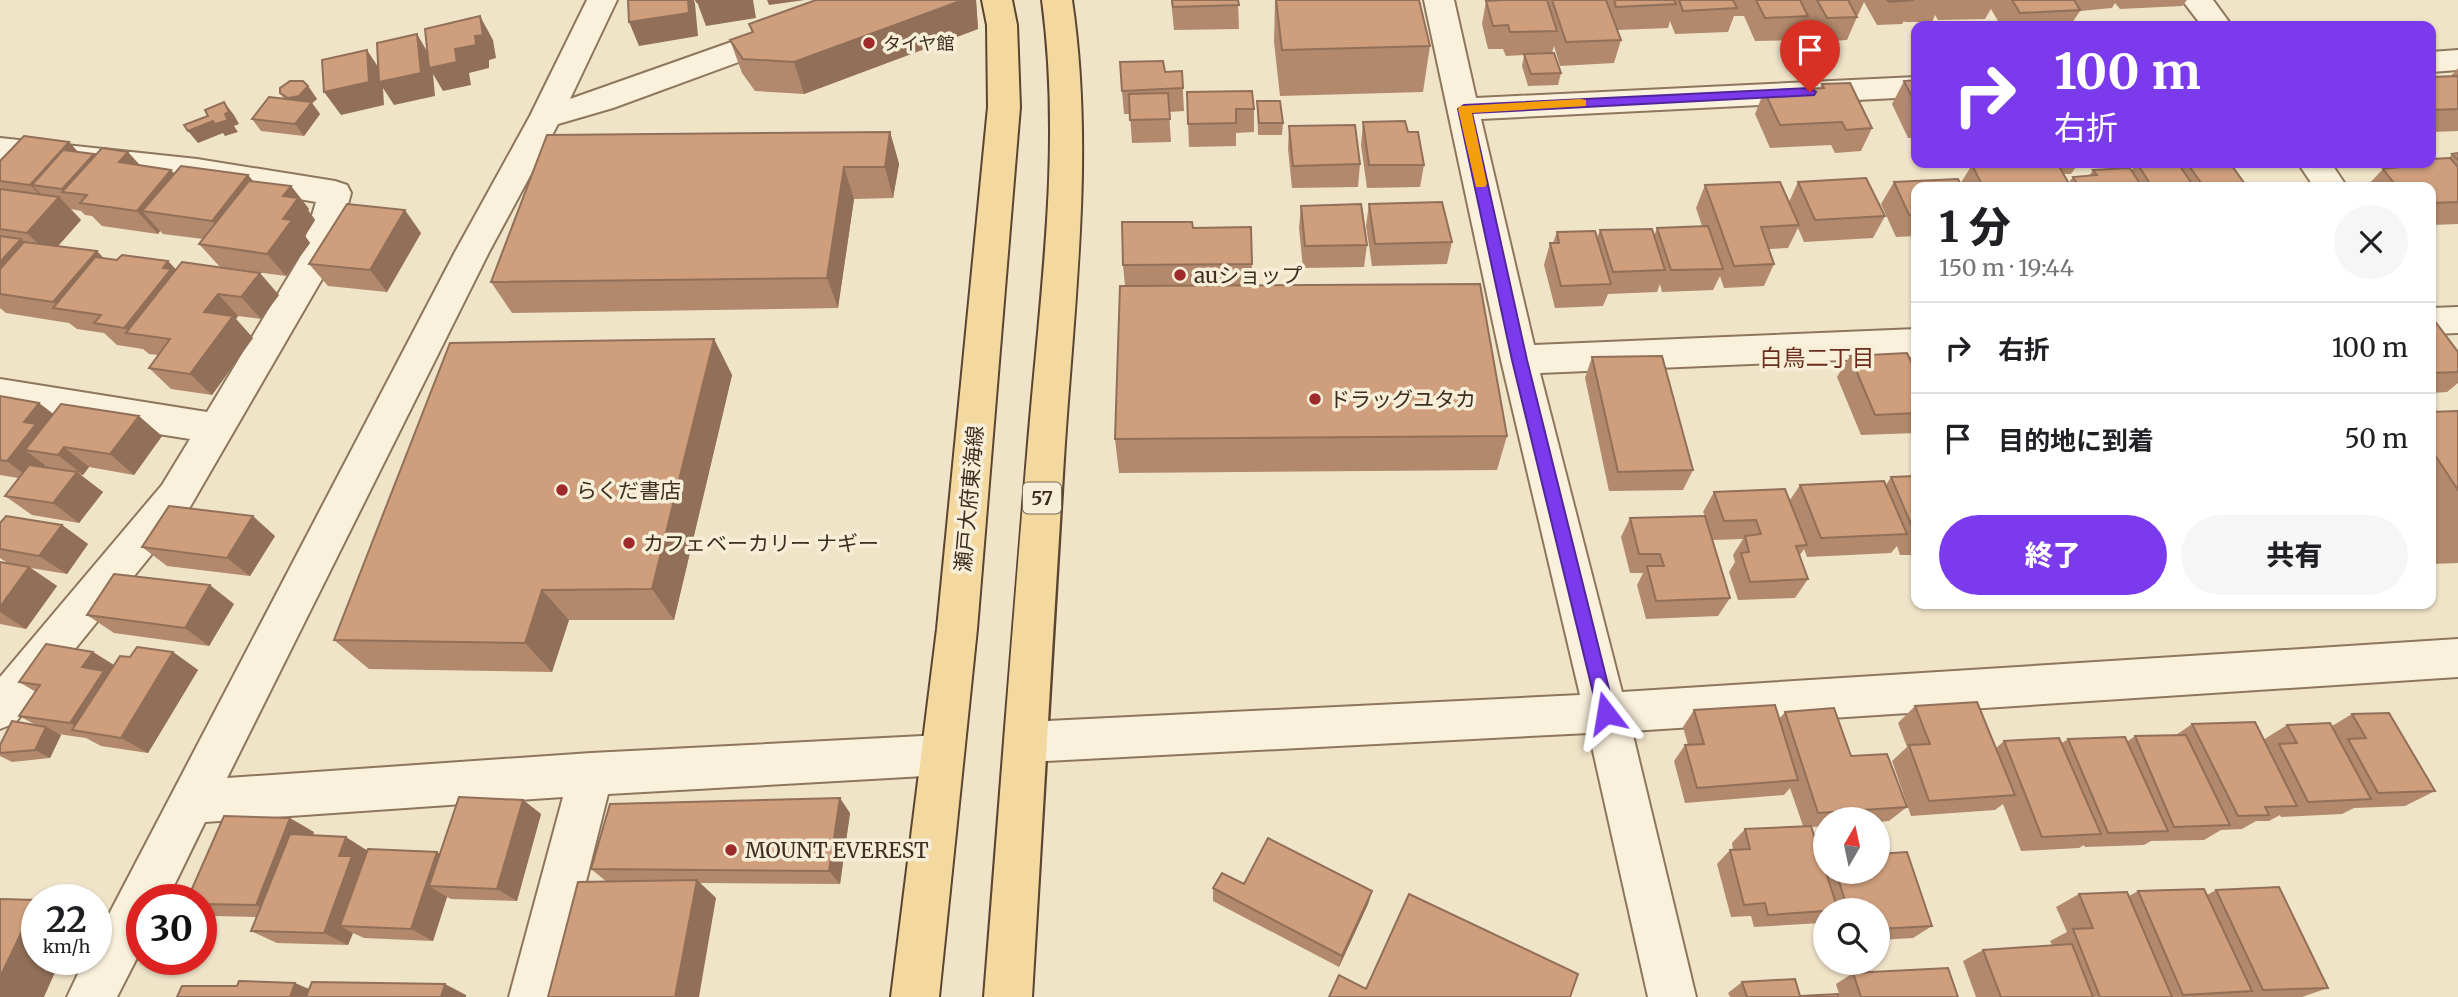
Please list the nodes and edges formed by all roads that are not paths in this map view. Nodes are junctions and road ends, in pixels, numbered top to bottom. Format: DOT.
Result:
graph roads {
  1 [pos="602,0"];
  2 [pos="879,0"];
  3 [pos="997,0"];
  4 [pos="1057,0"];
  5 [pos="1439,0"];
  6 [pos="2197,0"];
  7 [pos="2213,21"];
  8 [pos="2458,61"];
  9 [pos="2436,62"];
  10 [pos="1911,87"];
  11 [pos="1464,109"];
  12 [pos="545,116"];
  13 [pos="6,157"];
  14 [pos="2458,320"];
  15 [pos="2436,321"];
  16 [pos="2436,335"];
  17 [pos="1911,343"];
  18 [pos="2451,356"];
  19 [pos="1519,360"];
  20 [pos="0,394"];
  21 [pos="214,428"];
  22 [pos="2458,658"];
  23 [pos="0,709"];
  24 [pos="1606,713"];
  25 [pos="1027,742"];
  26 [pos="942,755"];
  27 [pos="591,774"];
  28 [pos="193,802"];
  29 [pos="150,884"];
  30 [pos="126,930"];
  31 [pos="91,997"];
  32 [pos="533,997"];
  33 [pos="915,997"];
  34 [pos="1008,997"];
  35 [pos="1672,997"];
  1 -- 12 [label="street"];
  2 -- 12 [label="street"];
  3 -- 26 [label="main road, 瀬戸大府東海線"];
  4 -- 25 [label="main road, 57"];
  5 -- 11 [label="street"];
  6 -- 7 [label="street"];
  8 -- 9 [label="street"];
  10 -- 11 [label="street"];
  11 -- 19 [label="street"];
  12 -- 28 [label="street"];
  13 -- 21 [label="street"];
  14 -- 15 [label="street"];
  16 -- 18 [label="street"];
  17 -- 19 [label="street"];
  19 -- 24 [label="street"];
  20 -- 21 [label="street"];
  21 -- 23 [label="street"];
  22 -- 24 [label="street"];
  24 -- 25 [label="street"];
  24 -- 35 [label="street"];
  25 -- 34 [label="main road, 57"];
  26 -- 27 [label="street"];
  26 -- 33 [label="main road, 瀬戸大府東海線"];
  27 -- 28 [label="street"];
  27 -- 32 [label="street"];
  28 -- 29 [label="street"];
  30 -- 31 [label="street"];
}
